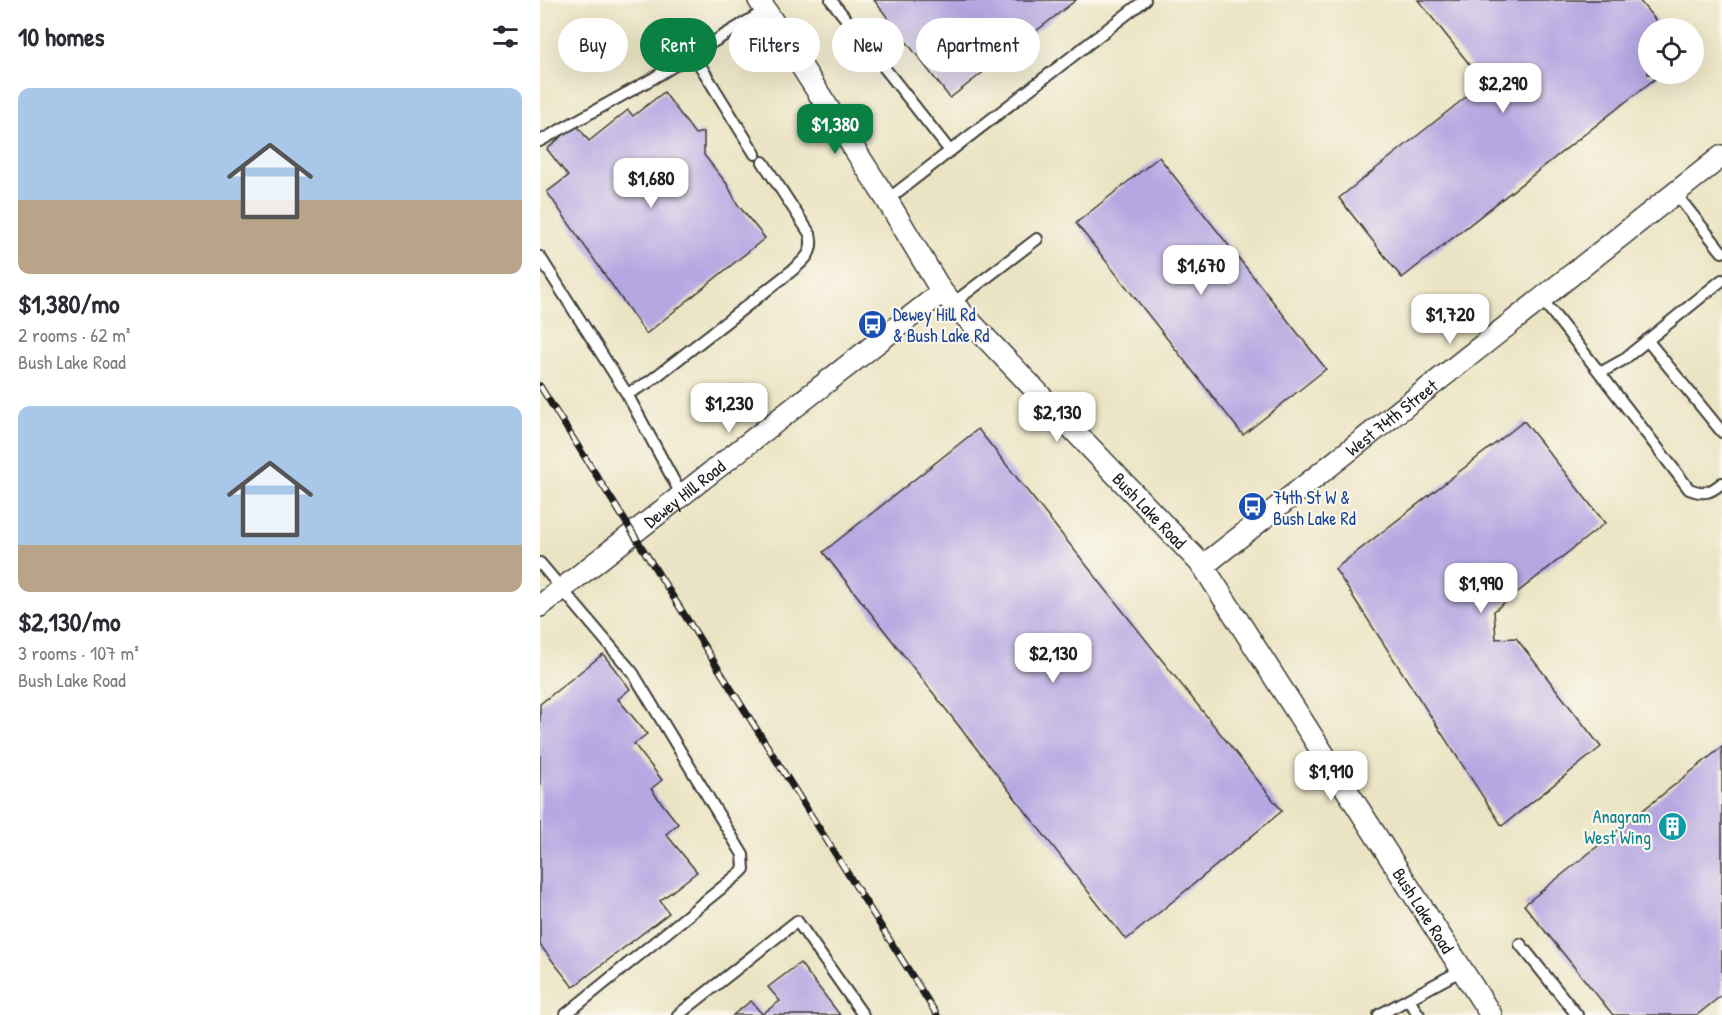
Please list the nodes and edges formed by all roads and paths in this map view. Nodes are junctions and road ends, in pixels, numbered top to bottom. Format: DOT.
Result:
graph roads {
  1 [pos="831,0"];
  2 [pos="1145,0"];
  3 [pos="762,5"];
  4 [pos="717,37"];
  5 [pos="661,72"];
  6 [pos="704,72"];
  7 [pos="540,141"];
  8 [pos="950,151"];
  9 [pos="1722,156"];
  10 [pos="1675,193"];
  11 [pos="887,200"];
  12 [pos="1037,239"];
  13 [pos="1722,252"];
  14 [pos="540,257"];
  15 [pos="1722,280"];
  16 [pos="947,298"];
  17 [pos="1541,298"];
  18 [pos="1647,340"];
  19 [pos="1600,373"];
  20 [pos="627,394"];
  21 [pos="1722,432"];
  22 [pos="1722,483"];
  23 [pos="682,496"];
  24 [pos="540,563"];
  25 [pos="1203,566"];
  26 [pos="561,589"];
  27 [pos="540,606"];
  28 [pos="1520,944"];
  29 [pos="1460,971"];
  30 [pos="1408,999"];
  31 [pos="565,1015"];
  32 [pos="678,1015"];
  33 [pos="863,1015"];
  34 [pos="1379,1015"];
  35 [pos="1419,1015"];
  36 [pos="1491,1015"];
  37 [pos="1576,1015"];
  1 -- 8 [label="lane"];
  2 -- 8 [label="lane"];
  3 -- 4 [label="lane"];
  3 -- 11 [label="street, Bush Lake Road"];
  5 -- 7 [label="lane"];
  6 -- 20 [label="lane"];
  8 -- 11 [label="lane"];
  9 -- 10 [label="street, West 74th Street"];
  10 -- 13 [label="lane"];
  10 -- 17 [label="street, West 74th Street"];
  11 -- 16 [label="street, Bush Lake Road"];
  12 -- 16 [label="lane"];
  14 -- 20 [label="lane"];
  15 -- 18 [label="lane"];
  16 -- 23 [label="street, Dewey Hill Road"];
  16 -- 25 [label="street, Bush Lake Road"];
  17 -- 19 [label="lane"];
  17 -- 25 [label="street, West 74th Street"];
  18 -- 19 [label="lane"];
  18 -- 21 [label="lane"];
  19 -- 22 [label="lane"];
  20 -- 23 [label="lane"];
  23 -- 26 [label="street, Dewey Hill Road"];
  24 -- 26 [label="lane"];
  25 -- 29 [label="street, Bush Lake Road"];
  26 -- 27 [label="street, Dewey Hill Road"];
  26 -- 31 [label="lane"];
  28 -- 37 [label="lane"];
  29 -- 30 [label="lane"];
  29 -- 36 [label="street, Bush Lake Road"];
  30 -- 34 [label="lane"];
  30 -- 35 [label="lane"];
  32 -- 33 [label="lane"];
}
